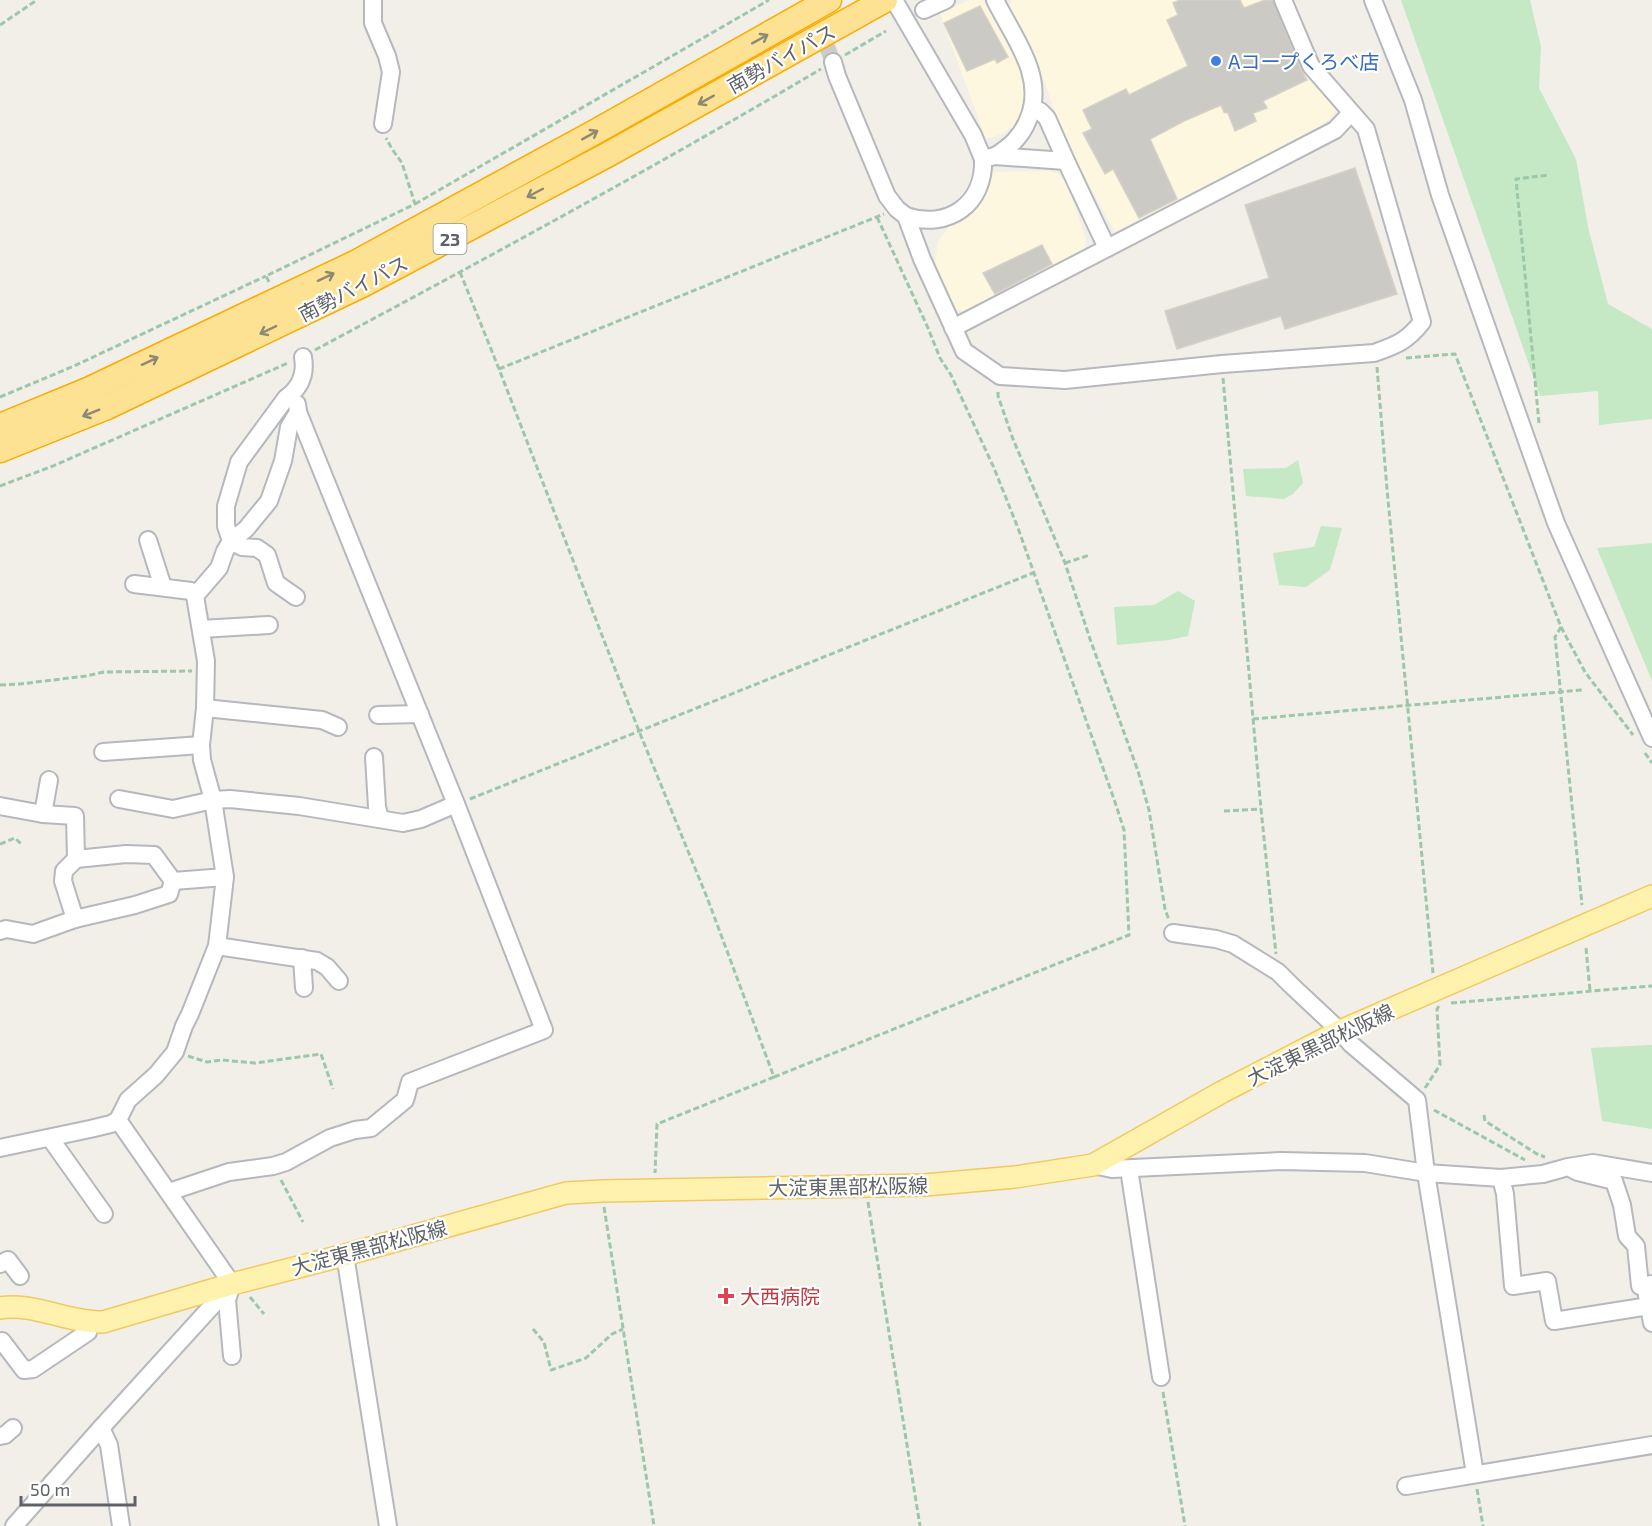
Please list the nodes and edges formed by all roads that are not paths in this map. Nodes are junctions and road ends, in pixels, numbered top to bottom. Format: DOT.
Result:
graph roads {
  1 [pos="373,0"];
  2 [pos="829,0"];
  3 [pos="885,0"];
  4 [pos="894,0"];
  5 [pos="946,0"];
  6 [pos="995,0"];
  7 [pos="1282,0"];
  8 [pos="1360,0"];
  9 [pos="1373,0"];
  10 [pos="924,10"];
  11 [pos="1391,44"];
  12 [pos="833,63"];
  13 [pos="1032,108"];
  14 [pos="1351,113"];
  15 [pos="383,124"];
  16 [pos="989,157"];
  17 [pos="1066,161"];
  18 [pos="902,212"];
  19 [pos="1107,248"];
  20 [pos="953,328"];
  21 [pos="303,357"];
  22 [pos="295,392"];
  23 [pos="298,412"];
  24 [pos="0,426"];
  25 [pos="0,450"];
  26 [pos="148,540"];
  27 [pos="231,541"];
  28 [pos="134,584"];
  29 [pos="163,587"];
  30 [pos="195,596"];
  31 [pos="296,597"];
  32 [pos="269,625"];
  33 [pos="201,629"];
  34 [pos="205,708"];
  35 [pos="420,714"];
  36 [pos="378,715"];
  37 [pos="338,727"];
  38 [pos="1646,741"];
  39 [pos="201,745"];
  40 [pos="103,752"];
  41 [pos="374,757"];
  42 [pos="48,780"];
  43 [pos="119,800"];
  44 [pos="213,800"];
  45 [pos="456,804"];
  46 [pos="0,806"];
  47 [pos="43,814"];
  48 [pos="380,819"];
  49 [pos="76,859"];
  50 [pos="225,877"];
  51 [pos="173,881"];
  52 [pos="1652,896"];
  53 [pos="75,919"];
  54 [pos="0,931"];
  55 [pos="1173,933"];
  56 [pos="217,946"];
  57 [pos="302,958"];
  58 [pos="339,981"];
  59 [pos="304,988"];
  60 [pos="1340,1031"];
  61 [pos="118,1120"];
  62 [pos="50,1138"];
  63 [pos="0,1148"];
  64 [pos="1093,1165"];
  65 [pos="1568,1167"];
  66 [pos="1129,1168"];
  67 [pos="1426,1173"];
  68 [pos="1652,1173"];
  69 [pos="1501,1178"];
  70 [pos="169,1192"];
  71 [pos="104,1214"];
  72 [pos="345,1255"];
  73 [pos="0,1264"];
  74 [pos="20,1276"];
  75 [pos="232,1284"];
  76 [pos="1649,1284"];
  77 [pos="1649,1306"];
  78 [pos="0,1308"];
  79 [pos="88,1322"];
  80 [pos="1652,1323"];
  81 [pos="0,1342"];
  82 [pos="232,1356"];
  83 [pos="1161,1377"];
  84 [pos="101,1428"];
  85 [pos="1652,1445"];
  86 [pos="1475,1474"];
  87 [pos="1406,1486"];
  88 [pos="14,1526"];
  89 [pos="121,1526"];
  90 [pos="387,1526"];
  1 -- 15 [label="street"];
  24 -- 2 [label="highway, 南勢バイパス / 23, one-way"];
  3 -- 25 [label="highway, 南勢バイパス / 23, one-way"];
  4 -- 16 [label="street"];
  5 -- 10 [label="street"];
  6 -- 13 [label="street"];
  7 -- 14 [label="street"];
  8 -- 11 [label="street"];
  9 -- 11 [label="street"];
  11 -- 38 [label="street"];
  12 -- 18 [label="street"];
  13 -- 16 [label="street"];
  13 -- 17 [label="street"];
  14 -- 19 [label="street"];
  14 -- 20 [label="street"];
  16 -- 17 [label="street"];
  16 -- 18 [label="street"];
  17 -- 19 [label="street"];
  18 -- 20 [label="street"];
  19 -- 20 [label="street"];
  21 -- 22 [label="street"];
  22 -- 23 [label="street"];
  22 -- 27 [label="street"];
  23 -- 27 [label="street"];
  23 -- 35 [label="street"];
  26 -- 29 [label="street"];
  27 -- 30 [label="street"];
  27 -- 31 [label="street"];
  28 -- 29 [label="street"];
  29 -- 30 [label="street"];
  30 -- 33 [label="street"];
  32 -- 33 [label="street"];
  33 -- 34 [label="street"];
  34 -- 37 [label="street"];
  34 -- 39 [label="street"];
  35 -- 36 [label="street"];
  35 -- 45 [label="street"];
  39 -- 40 [label="street"];
  39 -- 44 [label="street"];
  41 -- 48 [label="street"];
  42 -- 47 [label="street"];
  43 -- 44 [label="street"];
  44 -- 48 [label="street"];
  44 -- 50 [label="street"];
  45 -- 48 [label="street"];
  45 -- 70 [label="street"];
  46 -- 47 [label="street"];
  47 -- 49 [label="street"];
  49 -- 51 [label="street"];
  49 -- 53 [label="street"];
  50 -- 51 [label="street"];
  50 -- 56 [label="street"];
  51 -- 53 [label="street"];
  52 -- 60 [label="main road, 大淀東黒部松阪線"];
  53 -- 54 [label="street"];
  55 -- 60 [label="street"];
  56 -- 57 [label="street"];
  56 -- 61 [label="street"];
  57 -- 58 [label="street"];
  57 -- 59 [label="street"];
  60 -- 64 [label="main road, 大淀東黒部松阪線"];
  60 -- 67 [label="street"];
  61 -- 62 [label="street"];
  61 -- 70 [label="street"];
  62 -- 63 [label="street"];
  62 -- 71 [label="street"];
  64 -- 66 [label="street"];
  64 -- 72 [label="main road, 大淀東黒部松阪線"];
  65 -- 68 [label="street"];
  65 -- 69 [label="street"];
  65 -- 76 [label="street"];
  66 -- 67 [label="street"];
  66 -- 83 [label="street"];
  67 -- 69 [label="street"];
  67 -- 86 [label="street"];
  69 -- 77 [label="street"];
  70 -- 75 [label="street"];
  72 -- 75 [label="main road, 大淀東黒部松阪線"];
  72 -- 90 [label="street"];
  73 -- 74 [label="street"];
  75 -- 79 [label="main road, 大淀東黒部松阪線"];
  75 -- 82 [label="street"];
  75 -- 84 [label="street"];
  76 -- 77 [label="street"];
  77 -- 80 [label="street"];
  78 -- 79 [label="main road, 大淀東黒部松阪線"];
  79 -- 81 [label="street"];
  84 -- 88 [label="street"];
  84 -- 89 [label="street"];
  85 -- 86 [label="street"];
  86 -- 87 [label="street"];
}
